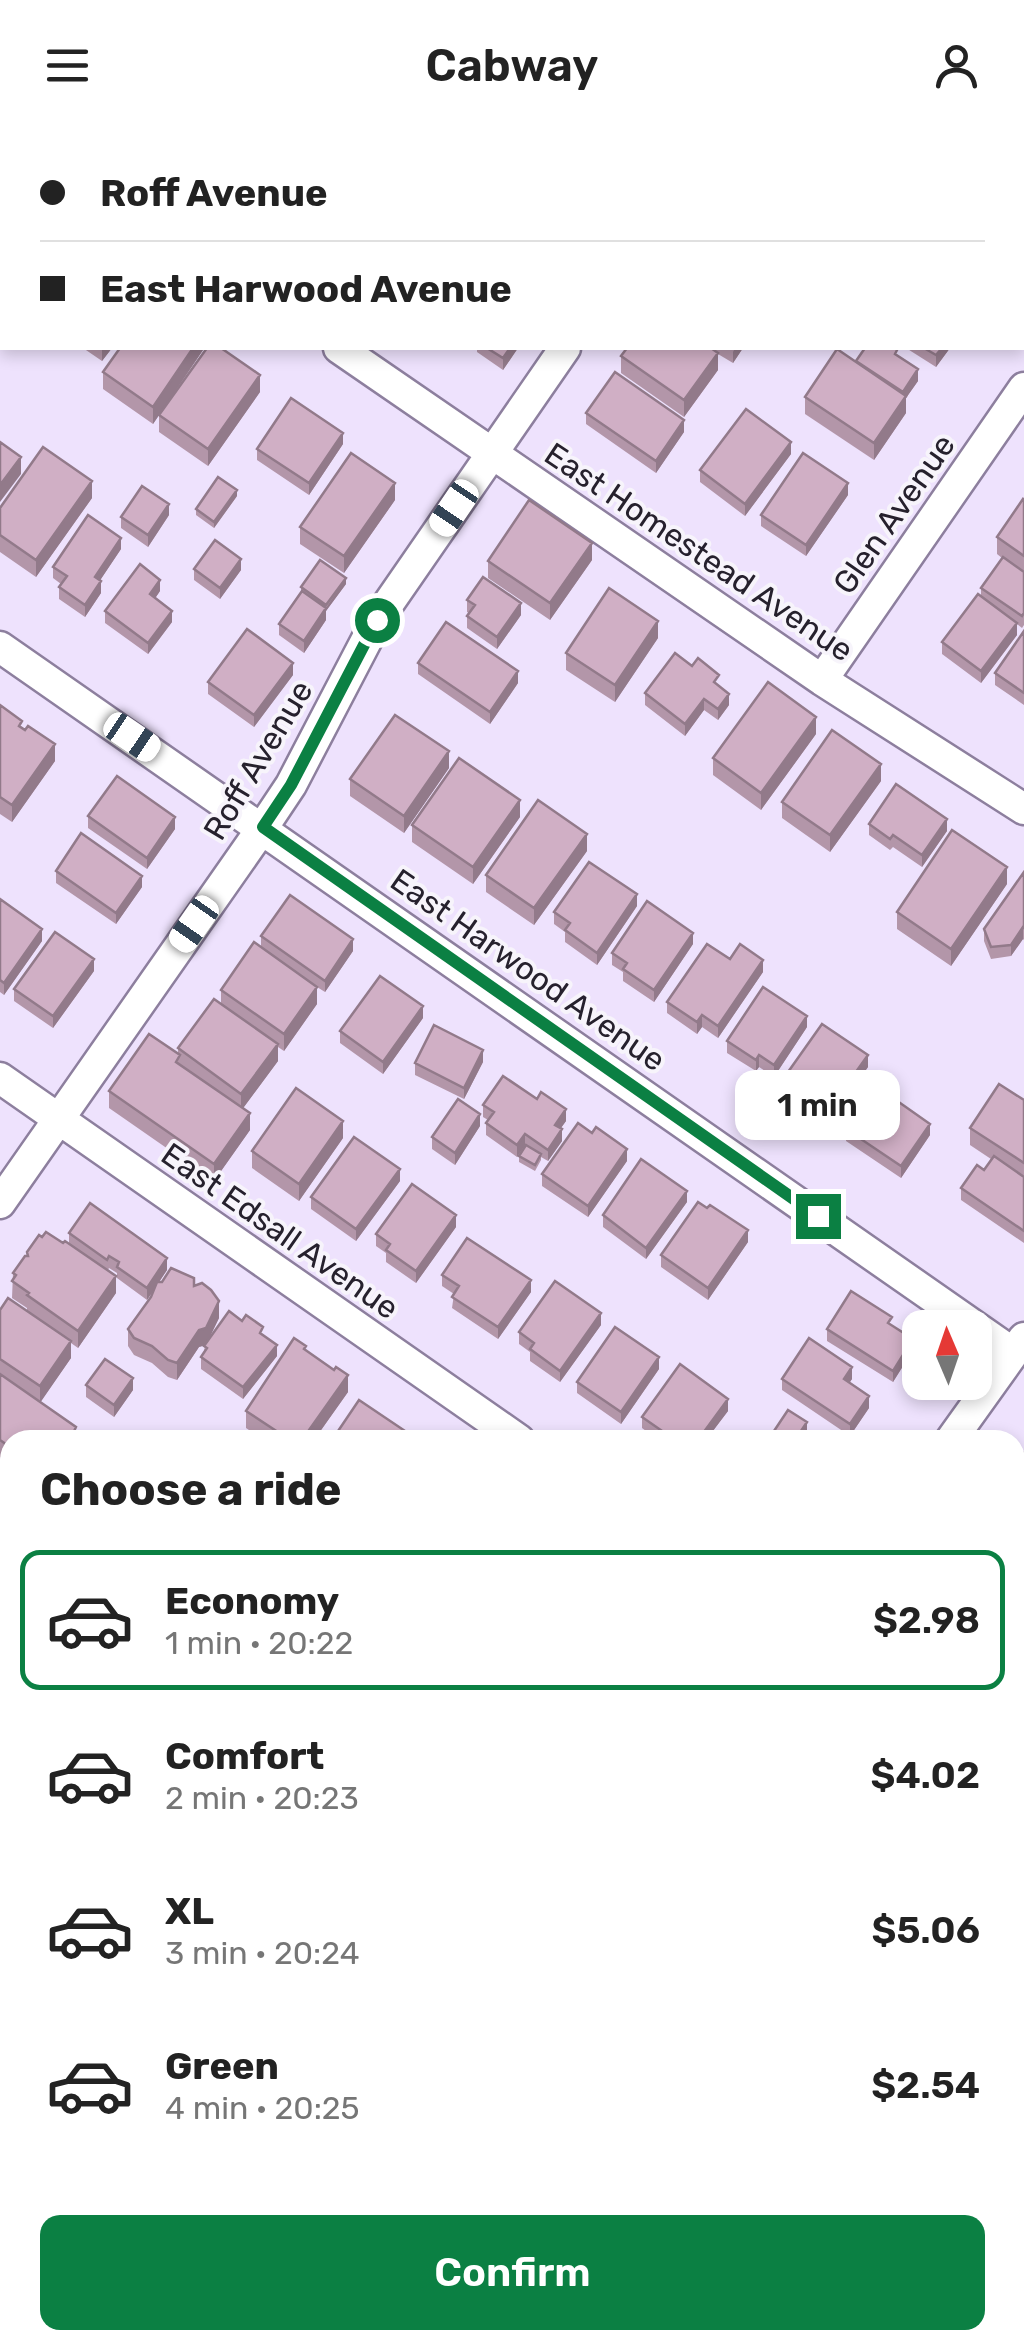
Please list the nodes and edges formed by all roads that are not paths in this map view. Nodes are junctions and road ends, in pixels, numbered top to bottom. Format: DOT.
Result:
graph roads {
  1 [pos="341,350"];
  2 [pos="564,350"];
  3 [pos="1024,388"];
  4 [pos="492,452"];
  5 [pos="0,647"];
  6 [pos="822,680"];
  7 [pos="1024,809"];
  8 [pos="263,827"];
  9 [pos="0,1078"];
  10 [pos="57,1118"];
  11 [pos="0,1202"];
  12 [pos="1018,1345"];
  13 [pos="505,1430"];
  14 [pos="958,1430"];
  1 -- 4 [label="street, East Homestead Avenue"];
  2 -- 4 [label="street, Roff Avenue"];
  3 -- 6 [label="street, Glen Avenue"];
  4 -- 6 [label="street, East Homestead Avenue"];
  4 -- 8 [label="street, Roff Avenue"];
  5 -- 8 [label="street, East Harwood Avenue"];
  6 -- 7 [label="street, East Homestead Avenue"];
  8 -- 10 [label="street, Roff Avenue"];
  8 -- 12 [label="street, East Harwood Avenue"];
  9 -- 10 [label="street, East Edsall Avenue"];
  10 -- 11 [label="street, Roff Avenue"];
  10 -- 13 [label="street, East Edsall Avenue"];
  12 -- 14 [label="street"];
}
